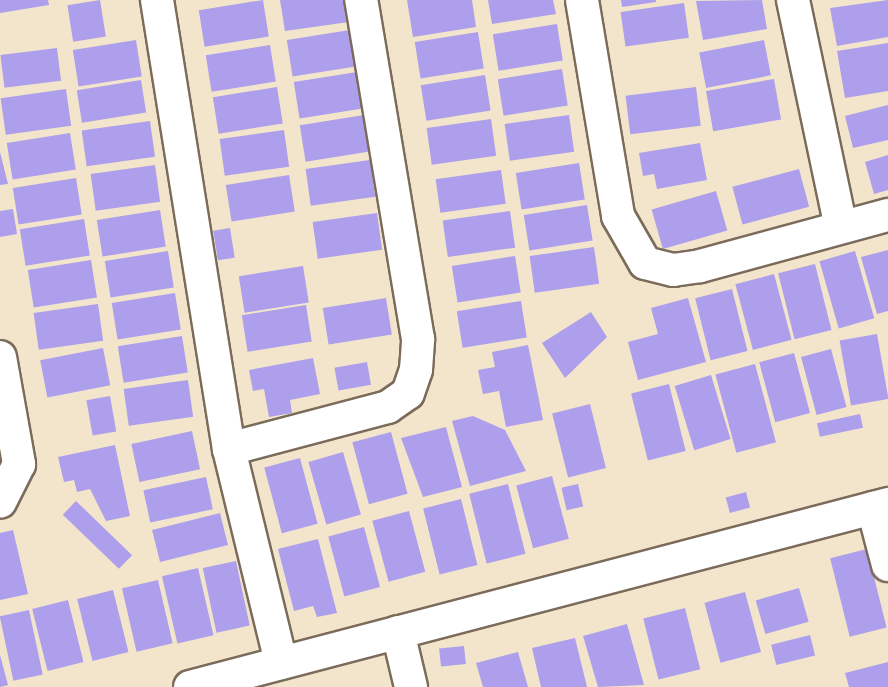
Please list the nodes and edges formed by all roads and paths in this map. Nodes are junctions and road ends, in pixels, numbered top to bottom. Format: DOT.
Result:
graph roads {
  1 [pos="157,0"];
  2 [pos="361,0"];
  3 [pos="582,0"];
  4 [pos="793,0"];
  5 [pos="888,215"];
  6 [pos="841,227"];
  7 [pos="0,357"];
  8 [pos="229,449"];
  9 [pos="0,502"];
  10 [pos="880,506"];
  11 [pos="888,565"];
  12 [pos="398,632"];
  13 [pos="281,663"];
  14 [pos="190,687"];
  15 [pos="411,687"];
  1 -- 8 [label="street"];
  2 -- 8 [label="street"];
  3 -- 6 [label="street"];
  4 -- 6 [label="street"];
  5 -- 6 [label="street"];
  7 -- 9 [label="street"];
  8 -- 13 [label="street"];
  10 -- 11 [label="street"];
  10 -- 12 [label="street"];
  12 -- 13 [label="street"];
  12 -- 15 [label="street"];
  13 -- 14 [label="street"];
}
